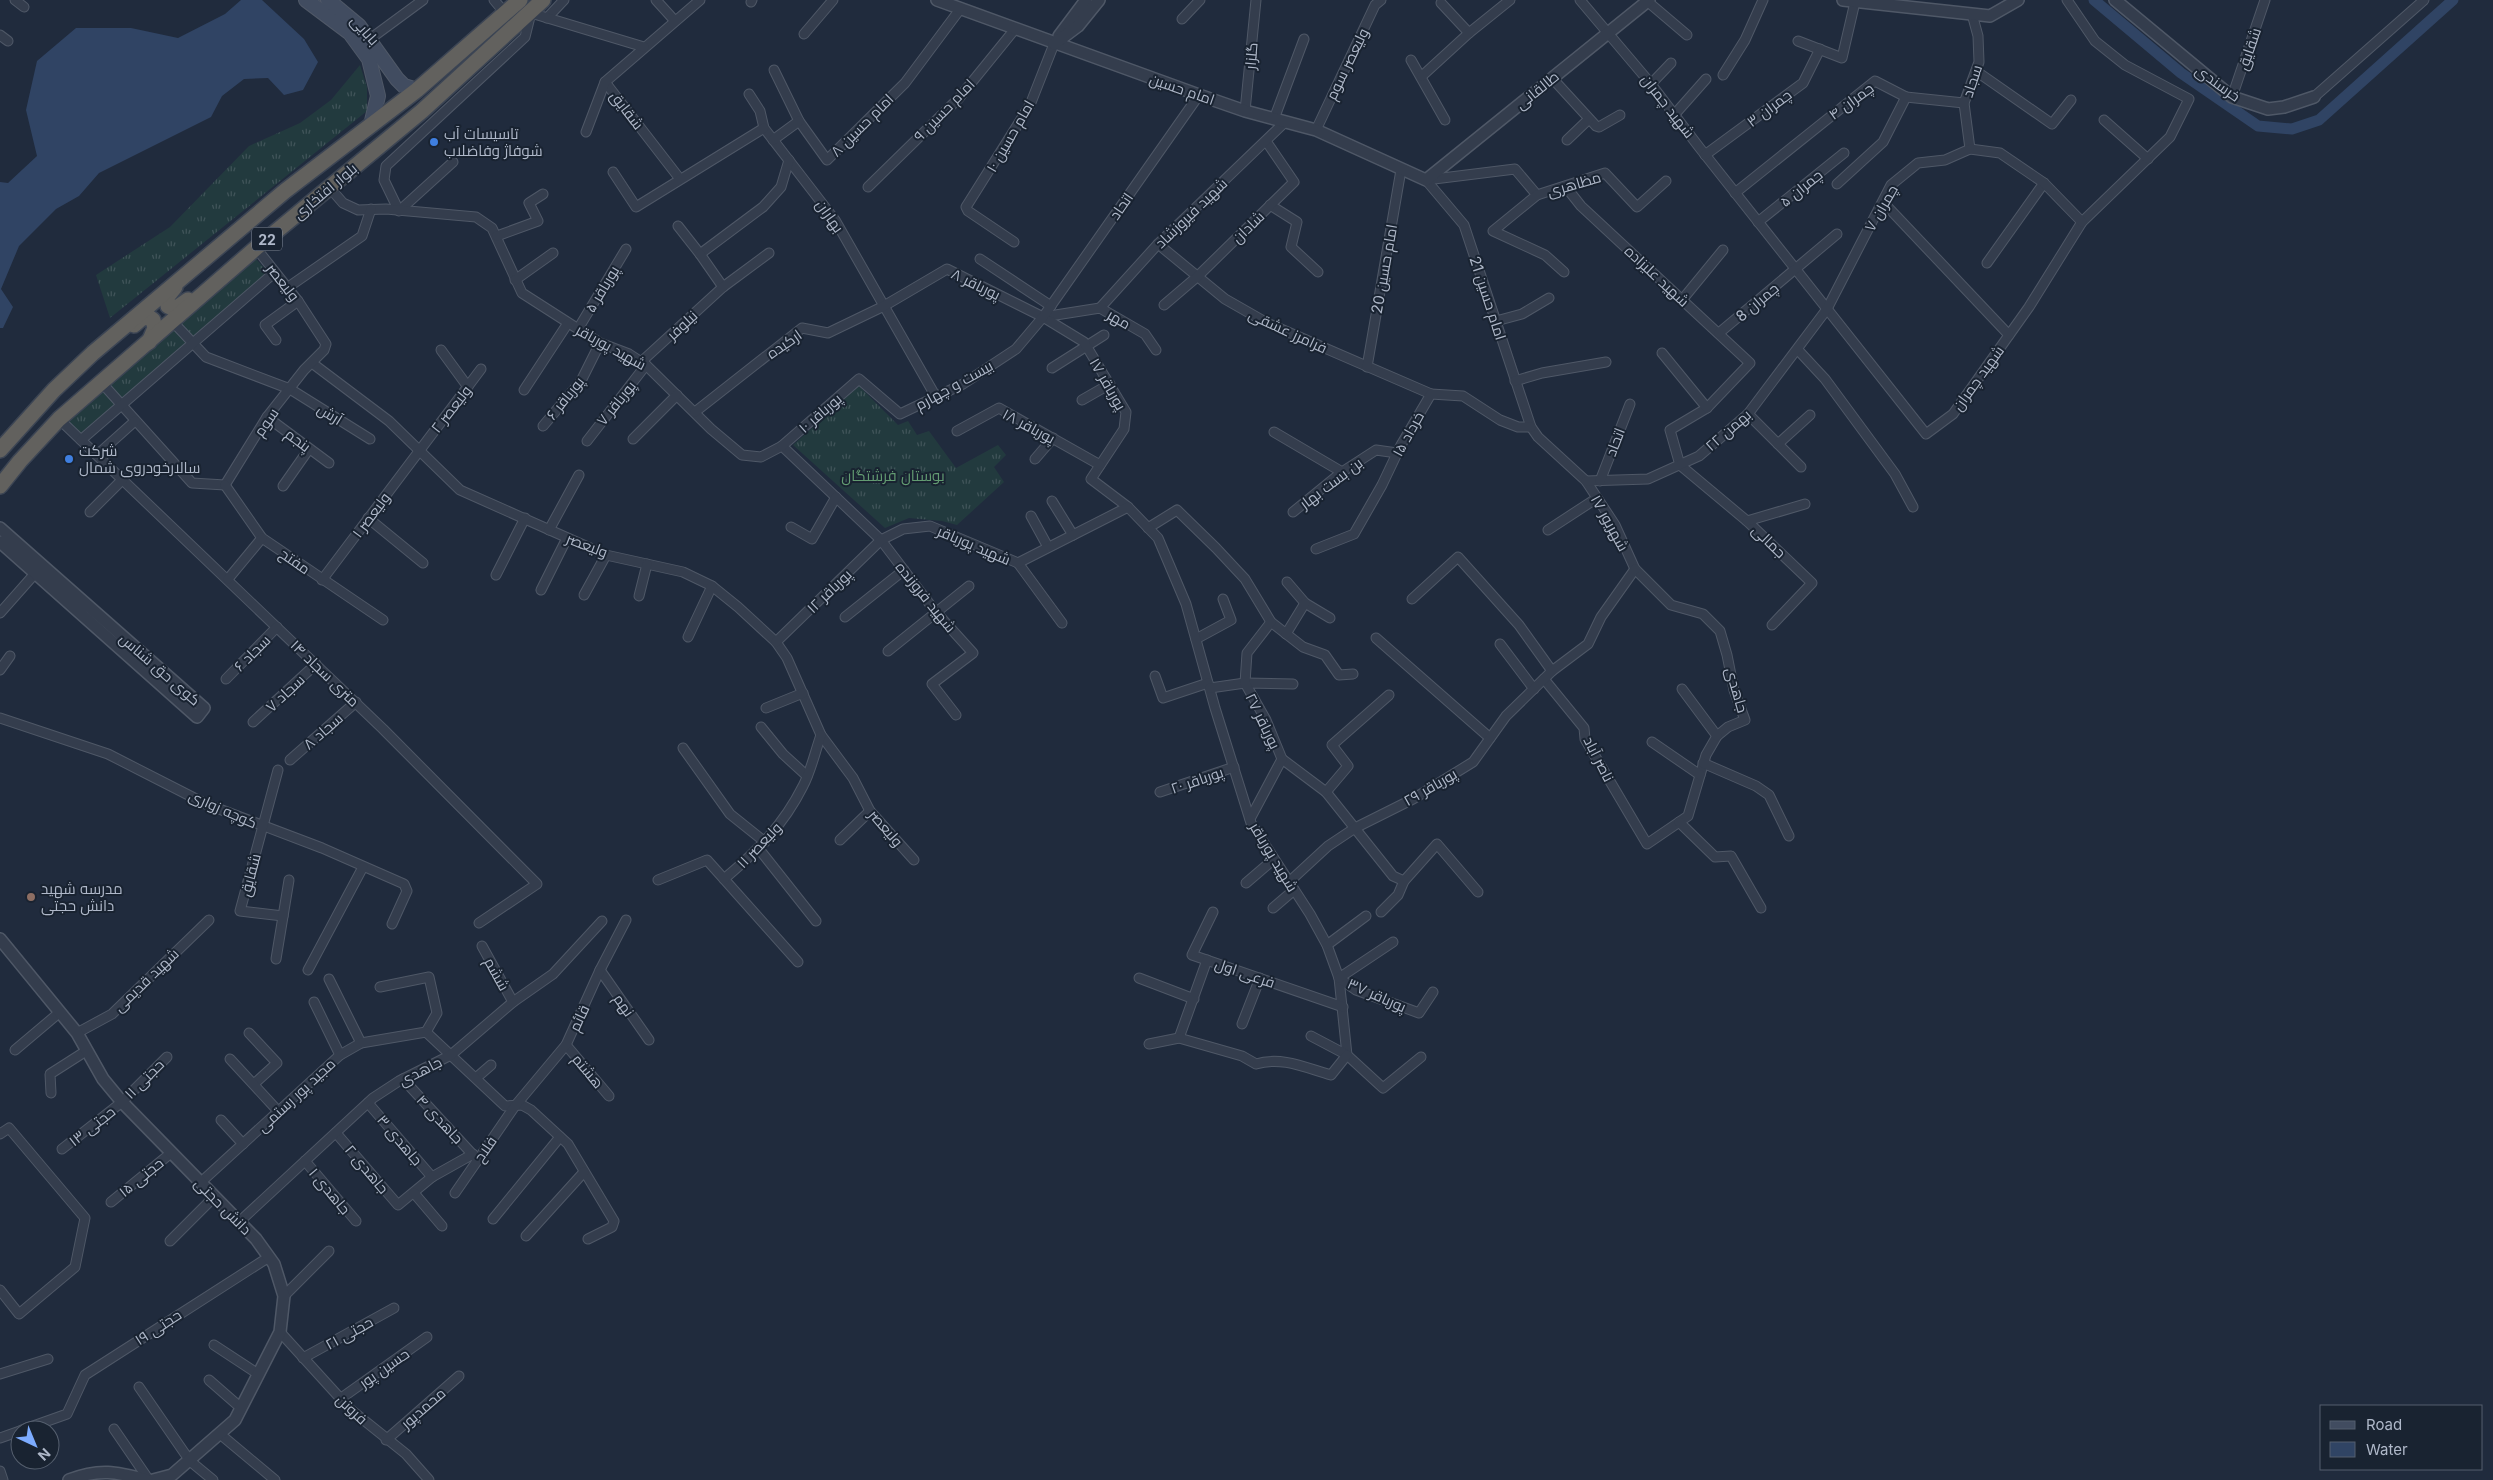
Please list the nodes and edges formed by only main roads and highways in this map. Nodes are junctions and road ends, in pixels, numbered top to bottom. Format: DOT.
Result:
graph roads {
  1 [pos="306,0"];
  2 [pos="328,0"];
  3 [pos="520,0"];
  4 [pos="543,0"];
  5 [pos="397,78"];
  6 [pos="377,88"];
  7 [pos="416,90"];
  8 [pos="371,125"];
  9 [pos="184,276"];
  10 [pos="216,283"];
  11 [pos="149,342"];
  12 [pos="93,353"];
  13 [pos="0,450"];
  14 [pos="0,486"];
  1 -- 6 [label="main road, بابایی"];
  2 -- 5 [label="main road, بابایی"];
  3 -- 7 [label="highway, بلوار افتخاری / 22"];
  4 -- 10 [label="highway, بلوار افتخاری / 22"];
  5 -- 6 [label="main road"];
  5 -- 7 [label="main road, بابایی"];
  6 -- 8 [label="main road, بابایی"];
  7 -- 8 [label="highway, بلوار افتخاری / 22"];
  8 -- 9 [label="highway, بلوار افتخاری / 22"];
  9 -- 10 [label="highway"];
  9 -- 12 [label="highway, بلوار افتخاری / 22"];
  10 -- 11 [label="highway, بلوار افتخاری / 22"];
  11 -- 12 [label="highway"];
  11 -- 14 [label="highway, بلوار افتخاری / 22"];
  12 -- 13 [label="highway, بلوار افتخاری / 22"];
}
